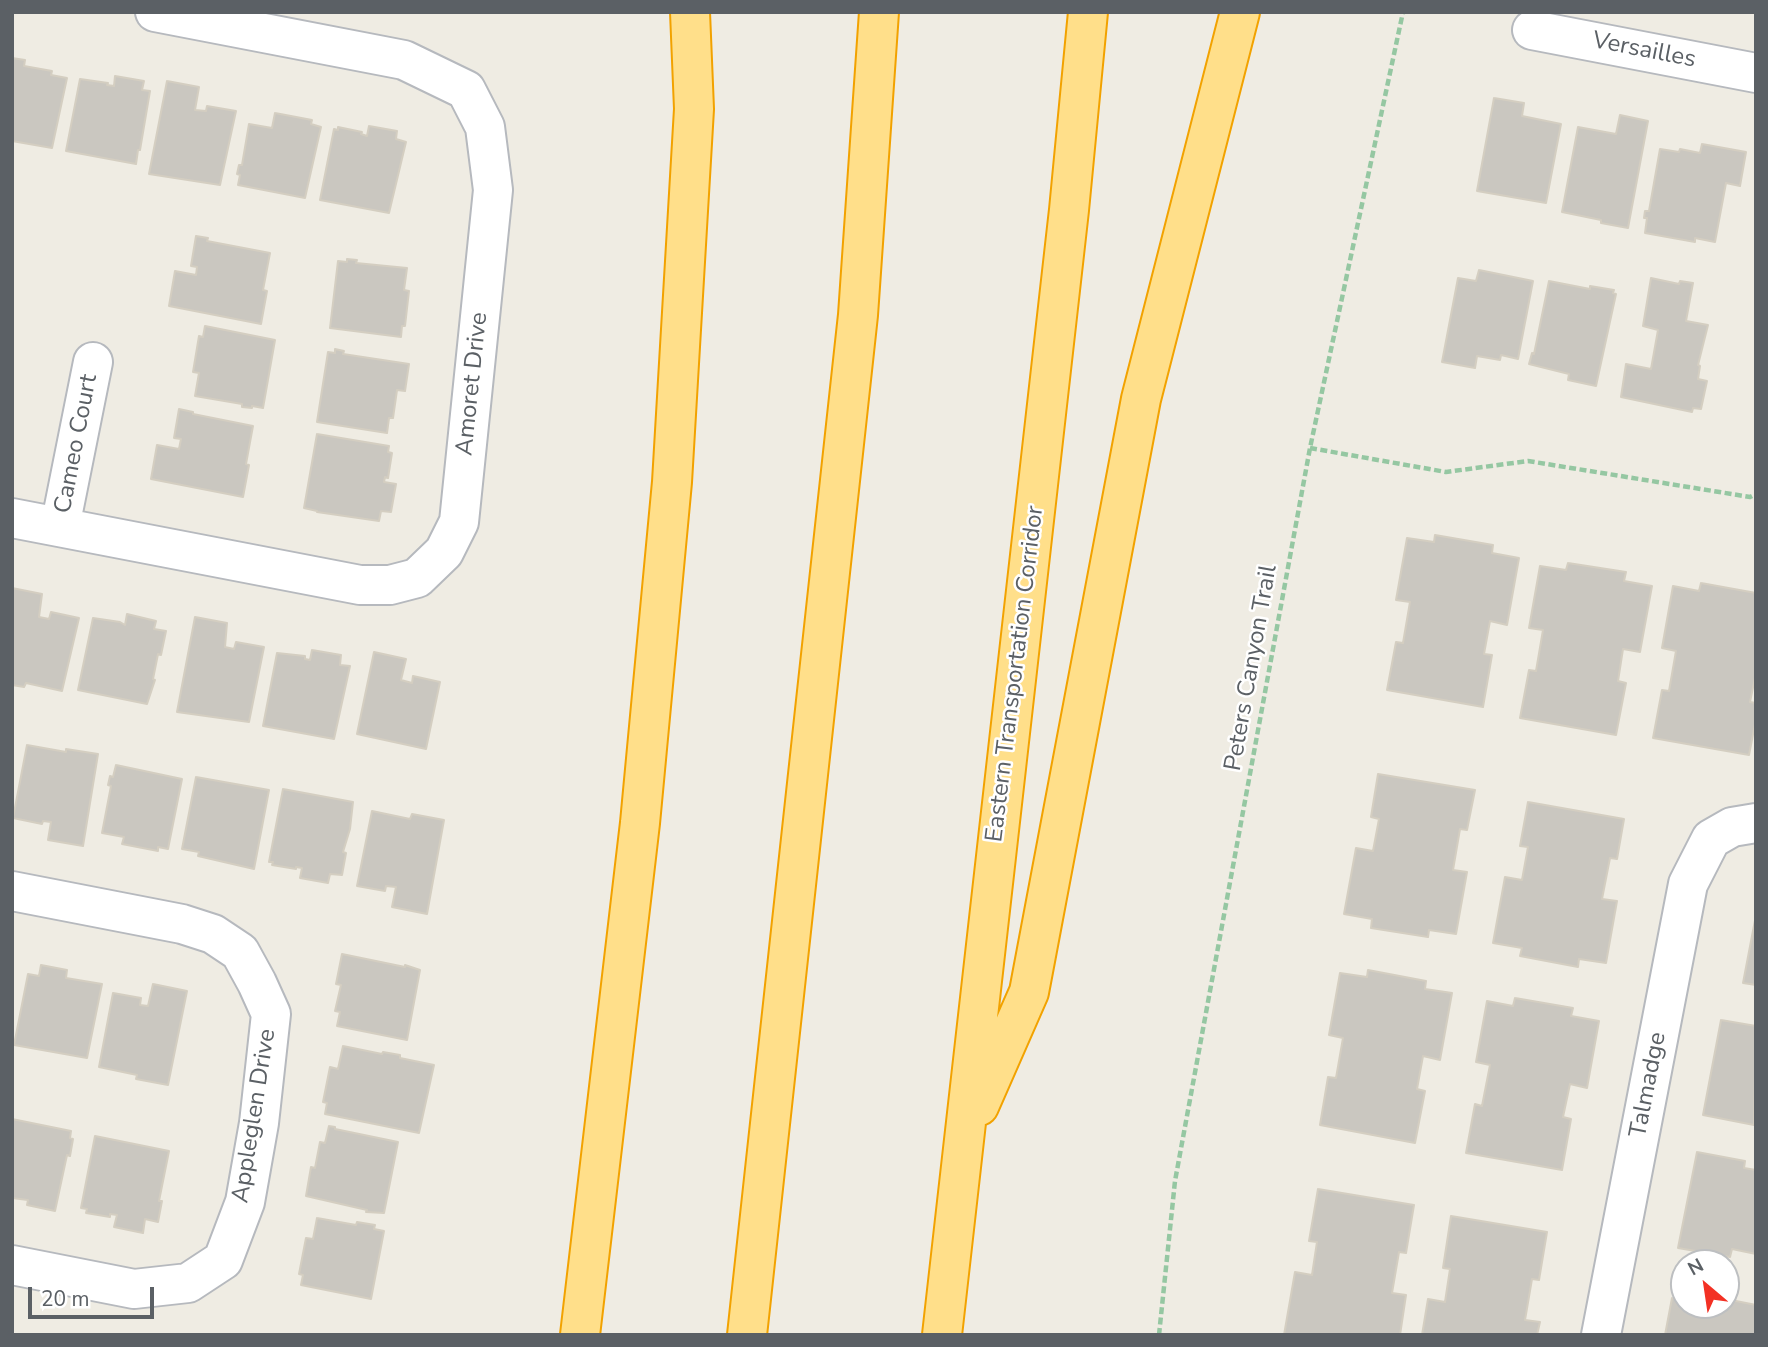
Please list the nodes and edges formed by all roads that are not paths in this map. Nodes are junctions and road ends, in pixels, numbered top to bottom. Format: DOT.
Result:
graph roads {
  1 [pos="155,12"];
  2 [pos="690,12"];
  3 [pos="879,12"];
  4 [pos="1088,12"];
  5 [pos="1240,12"];
  6 [pos="1532,30"];
  7 [pos="1756,73"];
  8 [pos="93,362"];
  9 [pos="12,518"];
  10 [pos="60,527"];
  11 [pos="1756,823"];
  12 [pos="12,891"];
  13 [pos="962,1144"];
  14 [pos="12,1265"];
  15 [pos="580,1335"];
  16 [pos="747,1335"];
  17 [pos="942,1335"];
  18 [pos="1601,1335"];
  1 -- 10 [label="street, Amoret Drive"];
  2 -- 15 [label="highway"];
  3 -- 16 [label="highway"];
  4 -- 13 [label="highway, Eastern Transportation Corridor"];
  5 -- 13 [label="highway"];
  6 -- 7 [label="street, Versailles"];
  8 -- 10 [label="street, Cameo Court"];
  9 -- 10 [label="street, Amoret Drive"];
  11 -- 18 [label="street, Talmadge"];
  12 -- 14 [label="street, Appleglen Drive"];
  13 -- 17 [label="highway, Eastern Transportation Corridor"];
}
